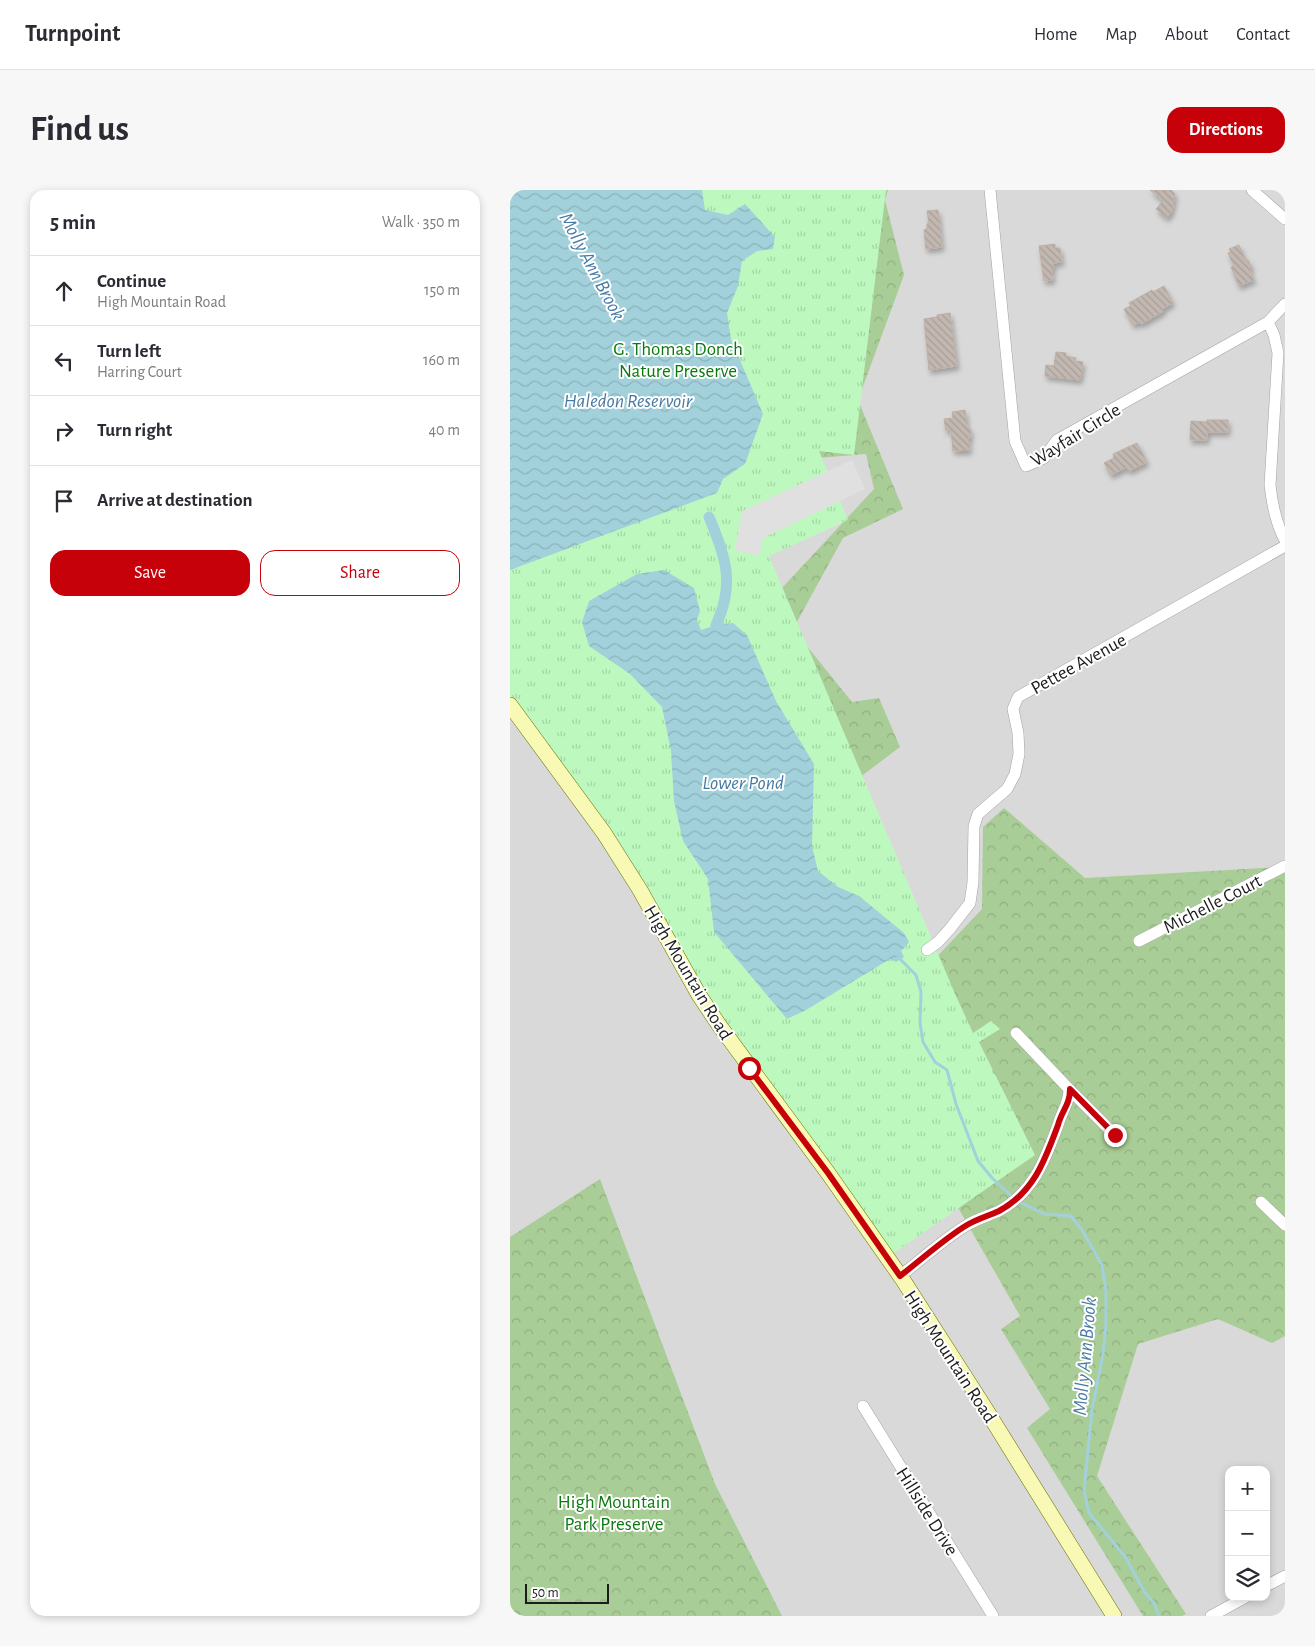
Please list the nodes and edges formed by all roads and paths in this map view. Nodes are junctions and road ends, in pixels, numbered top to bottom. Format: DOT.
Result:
graph roads {
  1 [pos="990,190"];
  2 [pos="1252,190"];
  3 [pos="1285,220"];
  4 [pos="1285,304"];
  5 [pos="1268,322"];
  6 [pos="1285,540"];
  7 [pos="1285,546"];
  8 [pos="510,705"];
  9 [pos="1285,866"];
  10 [pos="1139,941"];
  11 [pos="927,950"];
  12 [pos="1016,1033"];
  13 [pos="1070,1089"];
  14 [pos="1115,1135"];
  15 [pos="1261,1202"];
  16 [pos="1285,1225"];
  17 [pos="900,1276"];
  18 [pos="864,1406"];
  19 [pos="1285,1576"];
  20 [pos="1270,1584"];
  21 [pos="1239,1601"];
  22 [pos="993,1616"];
  23 [pos="1114,1616"];
  24 [pos="1211,1616"];
  1 -- 5 [label="street, Wayfair Circle"];
  2 -- 3 [label="street"];
  4 -- 5 [label="street, Wayfair Circle"];
  5 -- 6 [label="street"];
  7 -- 11 [label="street, Pettee Avenue"];
  8 -- 17 [label="main road, High Mountain Road"];
  9 -- 10 [label="street, Michelle Court"];
  12 -- 13 [label="street"];
  13 -- 14 [label="street"];
  13 -- 17 [label="street"];
  15 -- 16 [label="street"];
  17 -- 23 [label="main road, High Mountain Road"];
  18 -- 22 [label="street, Hillside Drive"];
  19 -- 20 [label="street"];
  21 -- 24 [label="street"];
}
